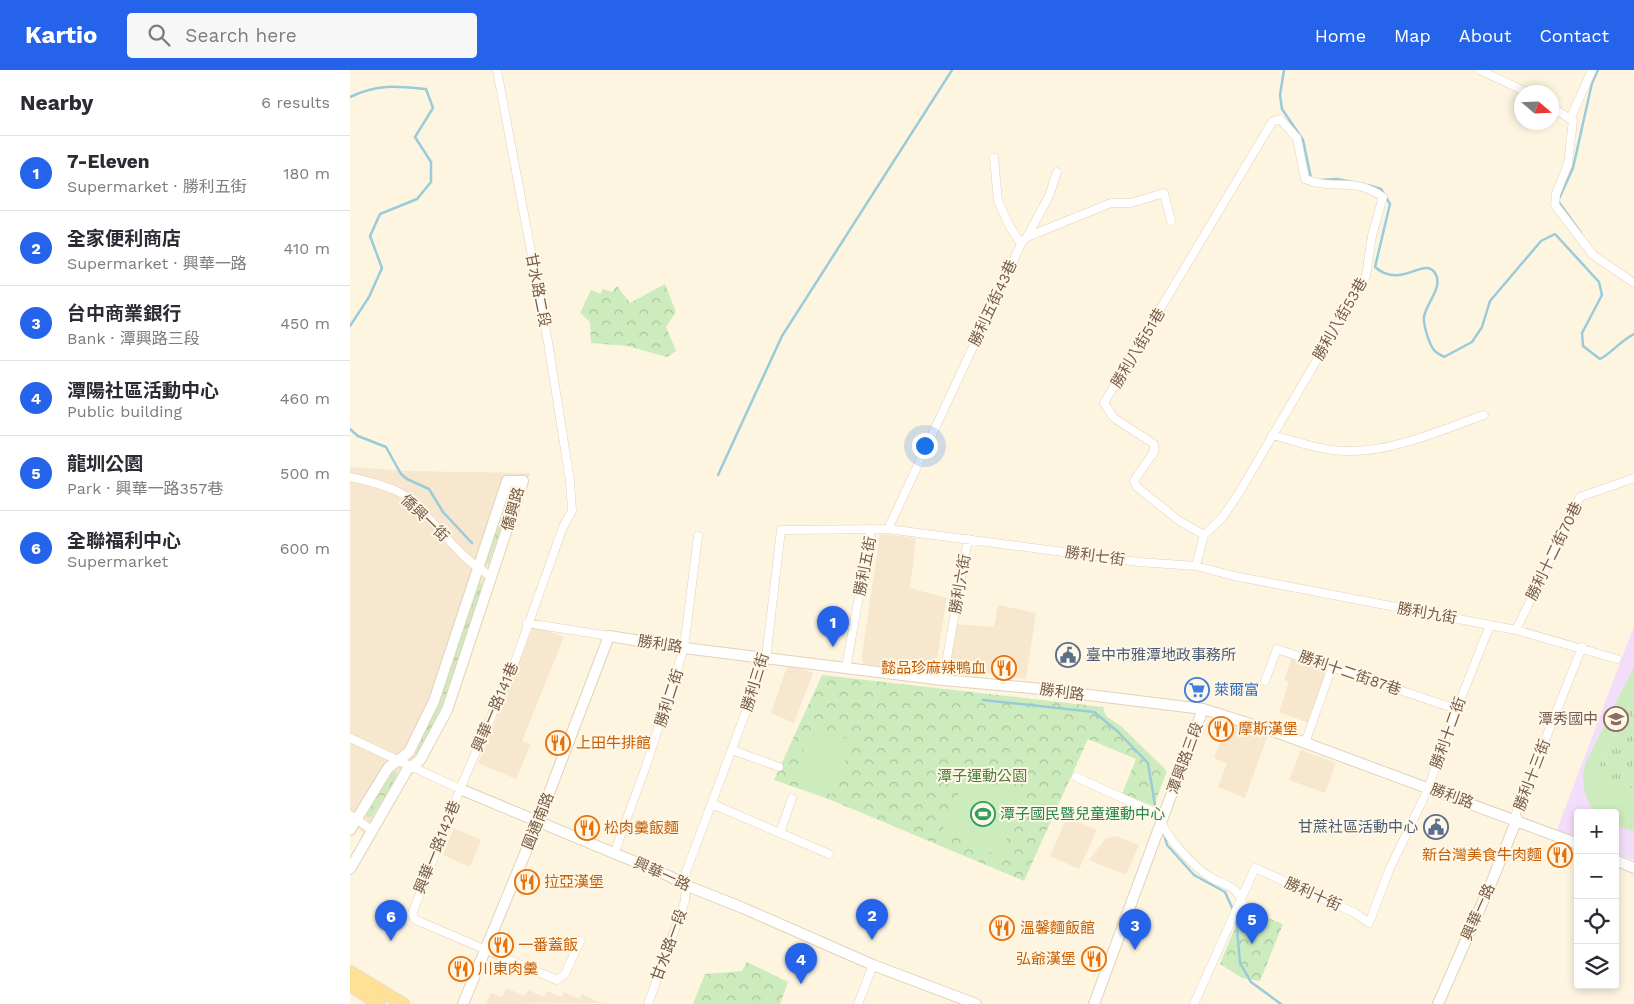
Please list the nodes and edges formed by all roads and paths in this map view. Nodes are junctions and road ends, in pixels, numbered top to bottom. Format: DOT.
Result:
graph roads {
  1 [pos="497,70"];
  2 [pos="1480,70"];
  3 [pos="1592,70"];
  4 [pos="1514,86"];
  5 [pos="1559,112"];
  6 [pos="1570,119"];
  7 [pos="1272,122"];
  8 [pos="994,158"];
  9 [pos="1057,172"];
  10 [pos="1171,221"];
  11 [pos="1027,237"];
  12 [pos="1021,244"];
  13 [pos="1634,283"];
  14 [pos="1484,415"];
  15 [pos="1272,435"];
  16 [pos="350,477"];
  17 [pos="1634,478"];
  18 [pos="572,511"];
  19 [pos="888,529"];
  20 [pos="871,530"];
  21 [pos="698,536"];
  22 [pos="1204,536"];
  23 [pos="968,539"];
  24 [pos="1050,550"];
  25 [pos="1196,566"];
  26 [pos="478,569"];
  27 [pos="491,576"];
  28 [pos="527,623"];
  29 [pos="1490,625"];
  30 [pos="1516,630"];
  31 [pos="609,636"];
  32 [pos="1582,647"];
  33 [pos="684,648"];
  34 [pos="766,658"];
  35 [pos="1617,659"];
  36 [pos="1332,667"];
  37 [pos="846,668"];
  38 [pos="943,680"];
  39 [pos="1265,681"];
  40 [pos="1203,709"];
  41 [pos="1456,709"];
  42 [pos="350,738"];
  43 [pos="1305,742"];
  44 [pos="732,750"];
  45 [pos="398,760"];
  46 [pos="411,767"];
  47 [pos="779,768"];
  48 [pos="1076,777"];
  49 [pos="1429,787"];
  50 [pos="460,789"];
  51 [pos="792,798"];
  52 [pos="712,804"];
  53 [pos="353,817"];
  54 [pos="1516,819"];
  55 [pos="538,822"];
  56 [pos="1160,823"];
  57 [pos="350,830"];
  58 [pos="372,830"];
  59 [pos="780,833"];
  60 [pos="1574,842"];
  61 [pos="614,854"];
  62 [pos="829,854"];
  63 [pos="1619,862"];
  64 [pos="1634,868"];
  65 [pos="350,869"];
  66 [pos="685,885"];
  67 [pos="1242,902"];
  68 [pos="1369,923"];
  69 [pos="580,941"];
  70 [pos="484,950"];
  71 [pos="872,965"];
  72 [pos="350,972"];
  73 [pos="350,985"];
  74 [pos="379,1004"];
  75 [pos="403,1004"];
  76 [pos="463,1004"];
  77 [pos="648,1004"];
  78 [pos="858,1004"];
  79 [pos="976,1004"];
  80 [pos="1094,1004"];
  81 [pos="1194,1004"];
  82 [pos="1438,1004"];
  1 -- 18 [label="street, 甘水路二段"];
  2 -- 4 [label="street"];
  3 -- 6 [label="street"];
  5 -- 6 [label="street"];
  6 -- 13 [label="street"];
  7 -- 15 [label="street, 勝利八街53巷"];
  7 -- 22 [label="street, 勝利八街51巷"];
  8 -- 12 [label="street"];
  9 -- 11 [label="street"];
  10 -- 11 [label="street, 勝利五街43巷"];
  11 -- 12 [label="street, 勝利五街43巷"];
  12 -- 19 [label="street, 勝利五街43巷"];
  14 -- 15 [label="street"];
  15 -- 22 [label="street, 勝利八街53巷"];
  16 -- 26 [label="street, 僑興一街"];
  17 -- 30 [label="street, 勝利十二街70巷"];
  18 -- 28 [label="street, 興華一路141巷"];
  19 -- 20 [label="street, 勝利五街"];
  19 -- 23 [label="street, 勝利五街"];
  20 -- 34 [label="street, 勝利三街"];
  20 -- 37 [label="street, 勝利五街"];
  21 -- 33 [label="street, 勝利二街"];
  22 -- 25 [label="street"];
  23 -- 24 [label="street, 勝利六街"];
  23 -- 38 [label="street, 勝利六街"];
  24 -- 25 [label="street, 勝利七街"];
  25 -- 29 [label="street, 勝利九街"];
  26 -- 27 [label="street, 僑興一街"];
  26 -- 27 [label="street, 僑興路"];
  26 -- 45 [label="street, 僑興路"];
  27 -- 46 [label="street, 僑興路"];
  28 -- 31 [label="street, 勝利路"];
  28 -- 50 [label="street, 興華一路141巷"];
  29 -- 30 [label="street, 勝利九街"];
  29 -- 41 [label="street, 勝利十二街"];
  30 -- 32 [label="street, 勝利九街"];
  31 -- 33 [label="street, 勝利路"];
  31 -- 55 [label="street, 圓通南路"];
  32 -- 35 [label="street, 勝利九街"];
  32 -- 54 [label="street, 勝利十三街"];
  33 -- 34 [label="street, 勝利路"];
  33 -- 61 [label="street, 勝利二街"];
  34 -- 37 [label="street, 勝利路"];
  34 -- 44 [label="street, 勝利三街"];
  36 -- 39 [label="street, 勝利十二街87巷"];
  36 -- 41 [label="street, 勝利十二街87巷"];
  36 -- 43 [label="street"];
  37 -- 38 [label="street, 勝利路"];
  38 -- 40 [label="street, 勝利路"];
  40 -- 43 [label="street, 勝利路"];
  40 -- 56 [label="street, 潭興路三段"];
  41 -- 49 [label="street, 勝利十二街"];
  42 -- 45 [label="street, 興華一路"];
  43 -- 49 [label="street, 勝利路"];
  44 -- 47 [label="street"];
  44 -- 52 [label="street, 勝利三街"];
  45 -- 46 [label="street, 興華一路"];
  45 -- 53 [label="street, 僑興路"];
  46 -- 50 [label="street, 興華一路"];
  46 -- 58 [label="street, 僑興路"];
  48 -- 56 [label="street"];
  49 -- 54 [label="street, 勝利路"];
  49 -- 68 [label="street, 勝利十二街"];
  50 -- 55 [label="street, 興華一路"];
  50 -- 70 [label="street, 興華一路142巷"];
  51 -- 59 [label="street"];
  52 -- 59 [label="street"];
  52 -- 66 [label="street, 勝利三街"];
  53 -- 57 [label="street, 僑興路"];
  53 -- 58 [label="street"];
  54 -- 60 [label="street, 勝利路"];
  54 -- 82 [label="street, 興華一路"];
  55 -- 61 [label="street, 興華一路"];
  55 -- 70 [label="street, 圓通南路"];
  56 -- 67 [label="street"];
  56 -- 80 [label="street, 潭興路三段"];
  58 -- 65 [label="street, 僑興路"];
  59 -- 62 [label="street"];
  61 -- 66 [label="street, 興華一路"];
  63 -- 64 [label="street"];
  66 -- 71 [label="street, 興華一路"];
  66 -- 77 [label="street, 甘水路一段"];
  67 -- 68 [label="street, 勝利十街"];
  67 -- 81 [label="street"];
  69 -- 70 [label="street"];
  70 -- 76 [label="street, 圓通南路"];
  71 -- 78 [label="street"];
  71 -- 79 [label="street, 興華一路"];
  72 -- 75 [label="main road"];
  73 -- 74 [label="main road"];
}
